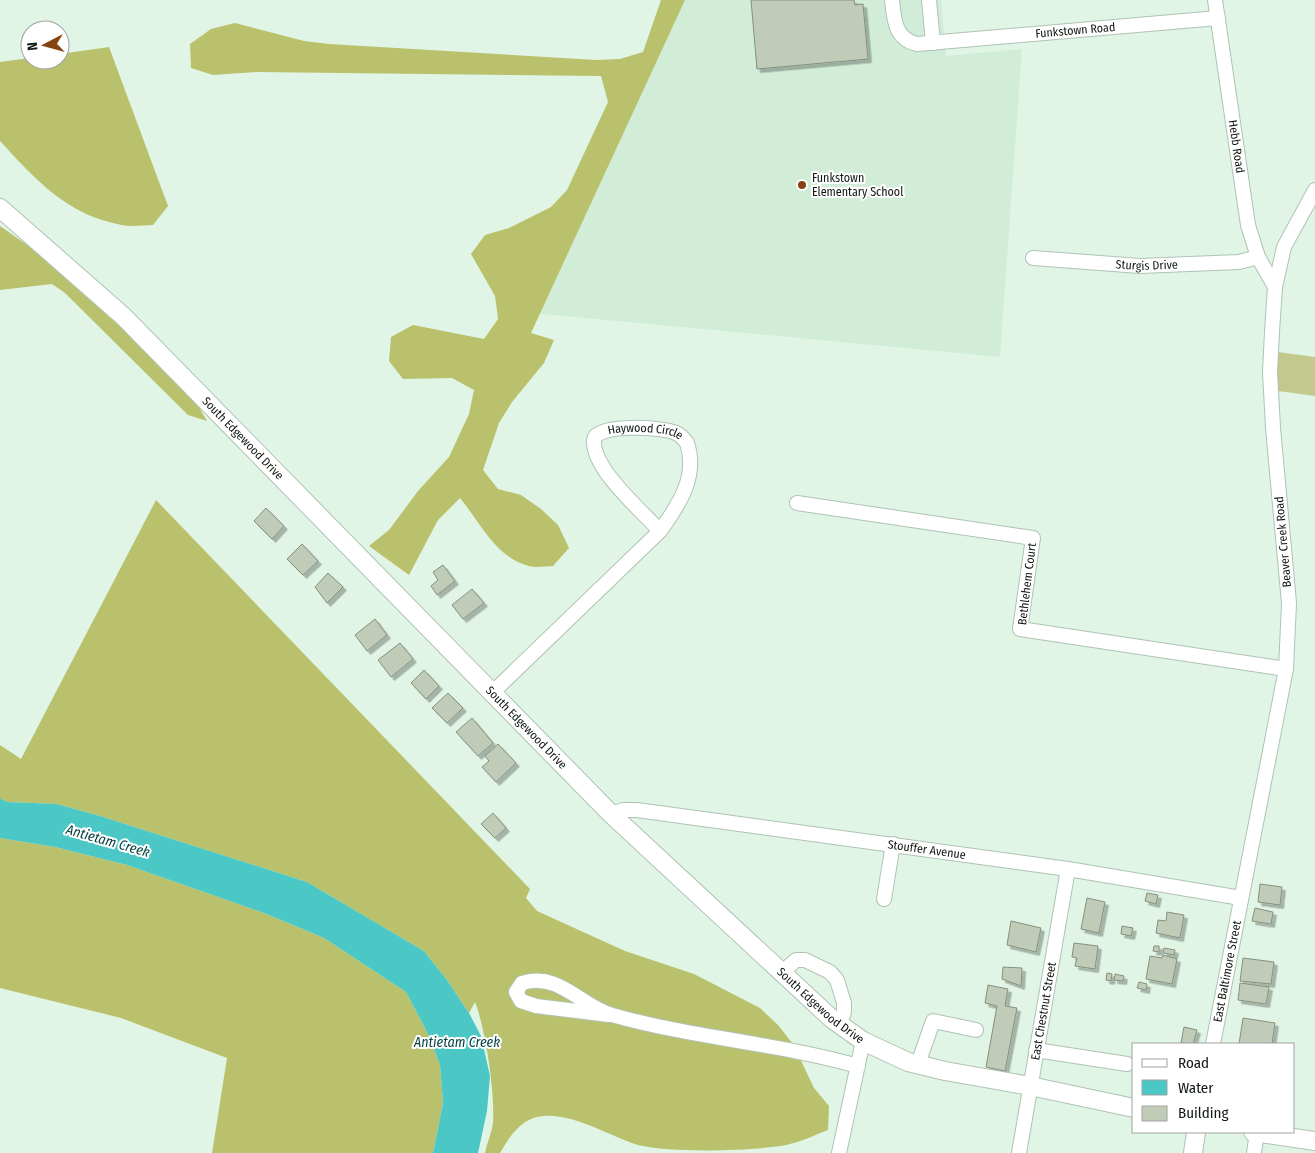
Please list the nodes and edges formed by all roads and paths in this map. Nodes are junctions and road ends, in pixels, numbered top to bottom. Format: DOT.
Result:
graph roads {
  1 [pos="892,0"];
  2 [pos="929,0"];
  3 [pos="1215,0"];
  4 [pos="1218,18"];
  5 [pos="933,43"];
  6 [pos="1315,190"];
  7 [pos="0,208"];
  8 [pos="1258,257"];
  9 [pos="1033,258"];
  10 [pos="1275,287"];
  11 [pos="797,503"];
  12 [pos="660,531"];
  13 [pos="1286,669"];
  14 [pos="492,693"];
  15 [pos="611,814"];
  16 [pos="893,844"];
  17 [pos="1068,869"];
  18 [pos="1241,898"];
  19 [pos="884,899"];
  20 [pos="781,973"];
  21 [pos="609,1014"];
  22 [pos="840,1024"];
  23 [pos="976,1030"];
  24 [pos="864,1041"];
  25 [pos="1213,1043"];
  26 [pos="1036,1050"];
  27 [pos="918,1064"];
  28 [pos="1127,1064"];
  29 [pos="858,1066"];
  30 [pos="1030,1086"];
  31 [pos="1132,1108"];
  32 [pos="1196,1133"];
  33 [pos="1255,1133"];
  34 [pos="1262,1133"];
  35 [pos="1315,1141"];
  36 [pos="839,1153"];
  37 [pos="1019,1153"];
  38 [pos="1193,1153"];
  39 [pos="1254,1153"];
  1 -- 5 [label="street, Funkstown Road"];
  2 -- 5 [label="street"];
  3 -- 4 [label="street, Hebb Road"];
  4 -- 5 [label="street, Funkstown Road"];
  4 -- 8 [label="street, Hebb Road"];
  6 -- 10 [label="street, Beaver Creek Road"];
  7 -- 14 [label="main road, South Edgewood Drive"];
  8 -- 9 [label="street, Sturgis Drive"];
  8 -- 10 [label="street, Hebb Road"];
  10 -- 13 [label="street, Beaver Creek Road"];
  11 -- 13 [label="street, Bethlehem Court"];
  12 -- 12 [label="street, Haywood Circle"];
  12 -- 14 [label="street, Haywood Circle"];
  13 -- 18 [label="street, Beaver Creek Road"];
  14 -- 15 [label="main road, South Edgewood Drive"];
  15 -- 16 [label="street, Stouffer Avenue"];
  15 -- 20 [label="main road, South Edgewood Drive"];
  16 -- 17 [label="street, Stouffer Avenue"];
  16 -- 19 [label="street"];
  17 -- 18 [label="street, Stouffer Avenue"];
  17 -- 26 [label="street, East Chestnut Street"];
  18 -- 25 [label="street, East Baltimore Street"];
  20 -- 22 [label="main road, South Edgewood Drive"];
  20 -- 22 [label="street"];
  21 -- 21 [label="street"];
  21 -- 29 [label="street"];
  22 -- 24 [label="main road, South Edgewood Drive"];
  23 -- 27 [label="street"];
  24 -- 27 [label="main road, South Edgewood Drive"];
  24 -- 29 [label="street"];
  26 -- 28 [label="street"];
  26 -- 30 [label="street, East Chestnut Street"];
  27 -- 30 [label="main road, South Edgewood Drive"];
  29 -- 36 [label="street"];
  30 -- 31 [label="main road, South Edgewood Drive"];
  30 -- 37 [label="street, East Chestnut Street"];
  32 -- 38 [label="main road"];
  33 -- 39 [label="street"];
  34 -- 35 [label="main road"];
}
